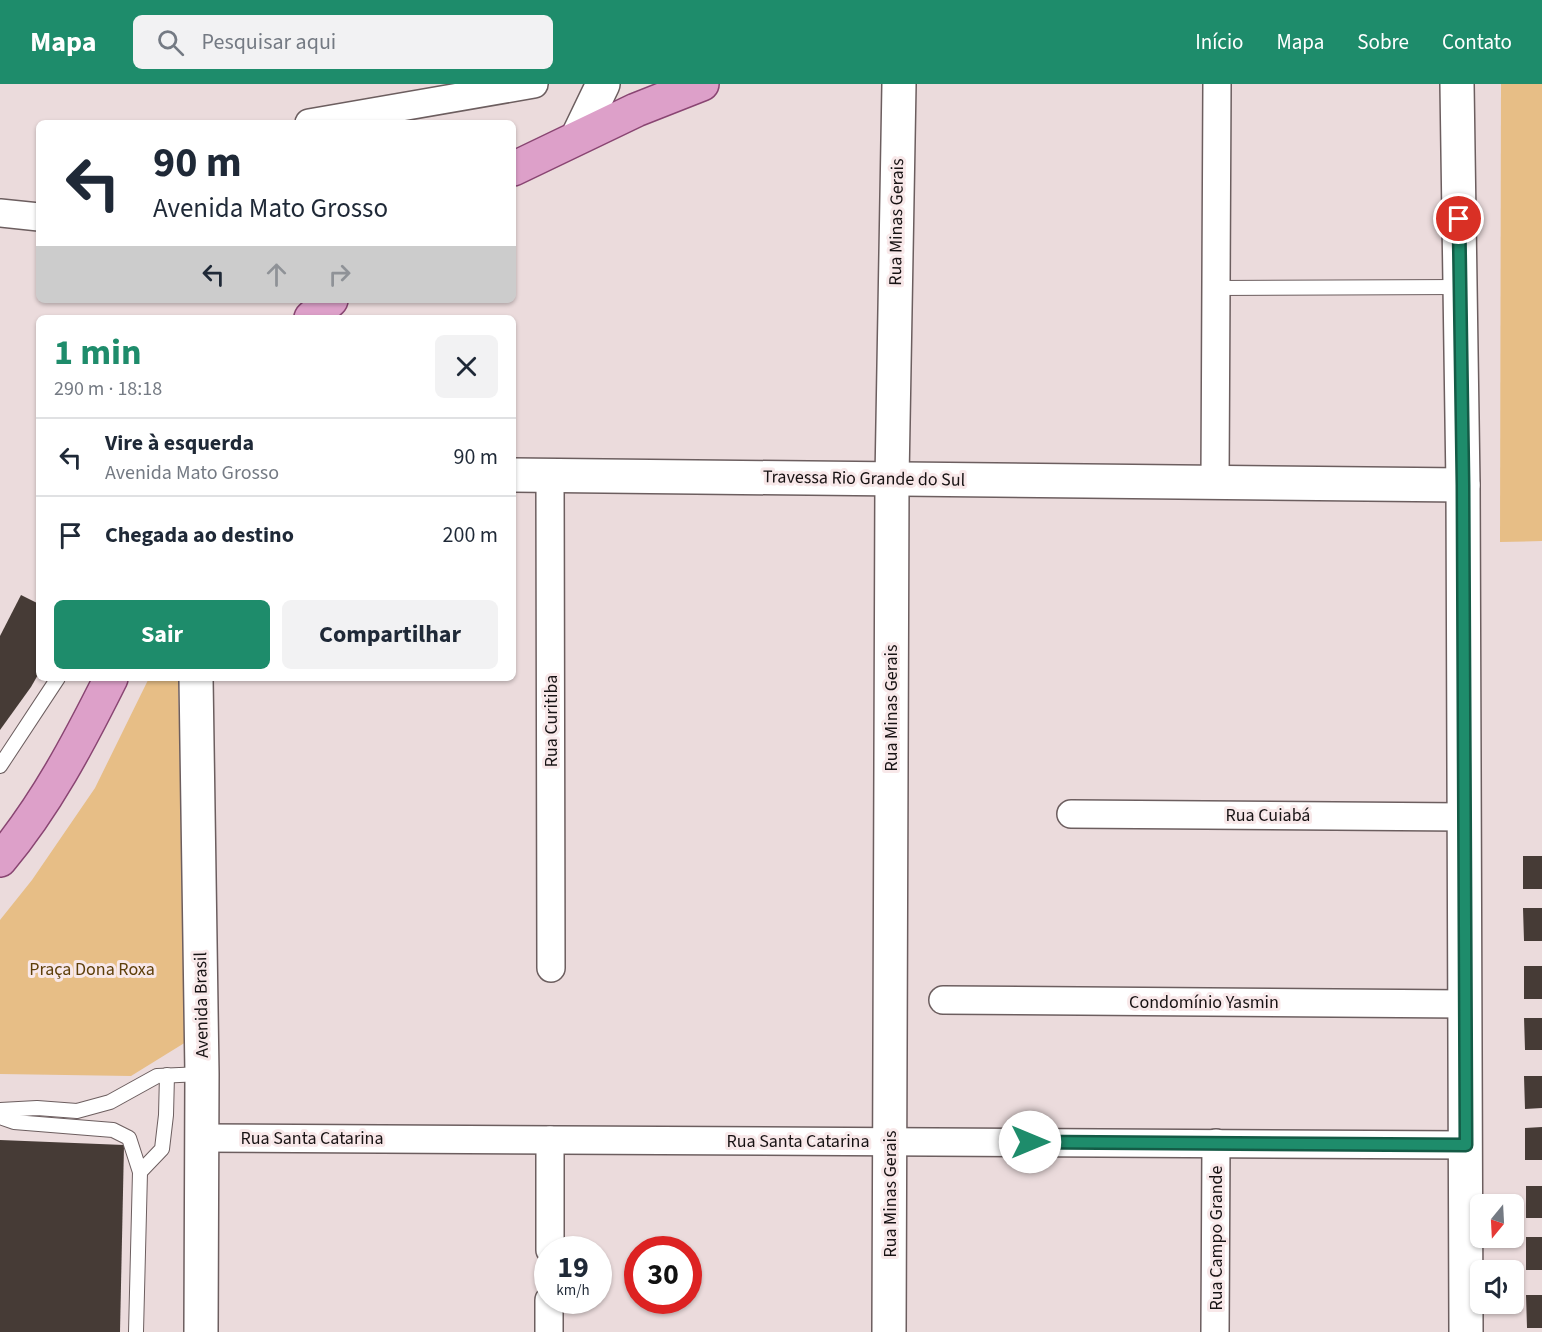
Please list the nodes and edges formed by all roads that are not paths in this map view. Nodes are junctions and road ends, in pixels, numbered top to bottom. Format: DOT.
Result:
graph roads {
  1 [pos="534,84"];
  2 [pos="603,84"];
  3 [pos="702,84"];
  4 [pos="899,84"];
  5 [pos="1218,84"];
  6 [pos="1457,84"];
  7 [pos="631,97"];
  8 [pos="326,120"];
  9 [pos="578,136"];
  10 [pos="516,167"];
  11 [pos="0,213"];
  12 [pos="36,216"];
  13 [pos="1461,287"];
  14 [pos="1216,288"];
  15 [pos="328,303"];
  16 [pos="314,315"];
  17 [pos="516,475"];
  18 [pos="550,475"];
  19 [pos="892,479"];
  20 [pos="1215,482"];
  21 [pos="1463,485"];
  22 [pos="56,681"];
  23 [pos="109,681"];
  24 [pos="196,681"];
  25 [pos="0,766"];
  26 [pos="1071,814"];
  27 [pos="1464,817"];
  28 [pos="0,860"];
  29 [pos="551,968"];
  30 [pos="943,1000"];
  31 [pos="1465,1004"];
  32 [pos="202,1074"];
  33 [pos="167,1075"];
  34 [pos="0,1110"];
  35 [pos="0,1118"];
  36 [pos="202,1138"];
  37 [pos="550,1140"];
  38 [pos="890,1141"];
  39 [pos="1216,1143"];
  40 [pos="1466,1145"];
  41 [pos="140,1172"];
  42 [pos="550,1236"];
  43 [pos="549,1314"];
  44 [pos="136,1332"];
  45 [pos="201,1332"];
  46 [pos="549,1332"];
  47 [pos="889,1332"];
  48 [pos="1215,1332"];
  49 [pos="1466,1332"];
  1 -- 8 [label="street"];
  2 -- 9 [label="main road"];
  3 -- 7 [label="main road"];
  4 -- 19 [label="main road, Rua Minas Gerais"];
  5 -- 14 [label="street"];
  6 -- 13 [label="main road"];
  7 -- 9 [label="main road"];
  9 -- 10 [label="main road"];
  11 -- 12 [label="street"];
  13 -- 14 [label="lane"];
  13 -- 21 [label="main road"];
  14 -- 20 [label="street"];
  15 -- 16 [label="main road"];
  17 -- 18 [label="main road, Travessa Rio Grande do Sul"];
  18 -- 19 [label="main road, Travessa Rio Grande do Sul"];
  18 -- 29 [label="street, Rua Curitiba"];
  19 -- 20 [label="main road, Travessa Rio Grande do Sul"];
  19 -- 38 [label="main road, Rua Minas Gerais"];
  20 -- 21 [label="main road, Travessa Rio Grande do Sul"];
  21 -- 27 [label="main road"];
  22 -- 25 [label="lane"];
  23 -- 28 [label="main road"];
  24 -- 32 [label="main road, Avenida Brasil"];
  26 -- 27 [label="street, Rua Cuiabá"];
  27 -- 31 [label="main road"];
  30 -- 31 [label="street, Condomínio Yasmin"];
  31 -- 40 [label="main road"];
  32 -- 33 [label="lane"];
  32 -- 36 [label="main road, Avenida Brasil"];
  33 -- 34 [label="lane"];
  33 -- 41 [label="lane"];
  35 -- 41 [label="lane"];
  36 -- 37 [label="street, Rua Santa Catarina"];
  36 -- 45 [label="main road, Avenida Brasil"];
  37 -- 38 [label="street, Rua Santa Catarina"];
  37 -- 42 [label="street"];
  38 -- 39 [label="street, Rua Santa Catarina"];
  38 -- 47 [label="main road, Rua Minas Gerais"];
  39 -- 40 [label="street, Rua Santa Catarina"];
  39 -- 48 [label="street, Rua Campo Grande"];
  40 -- 49 [label="main road"];
  41 -- 44 [label="lane"];
  43 -- 46 [label="street"];
}
